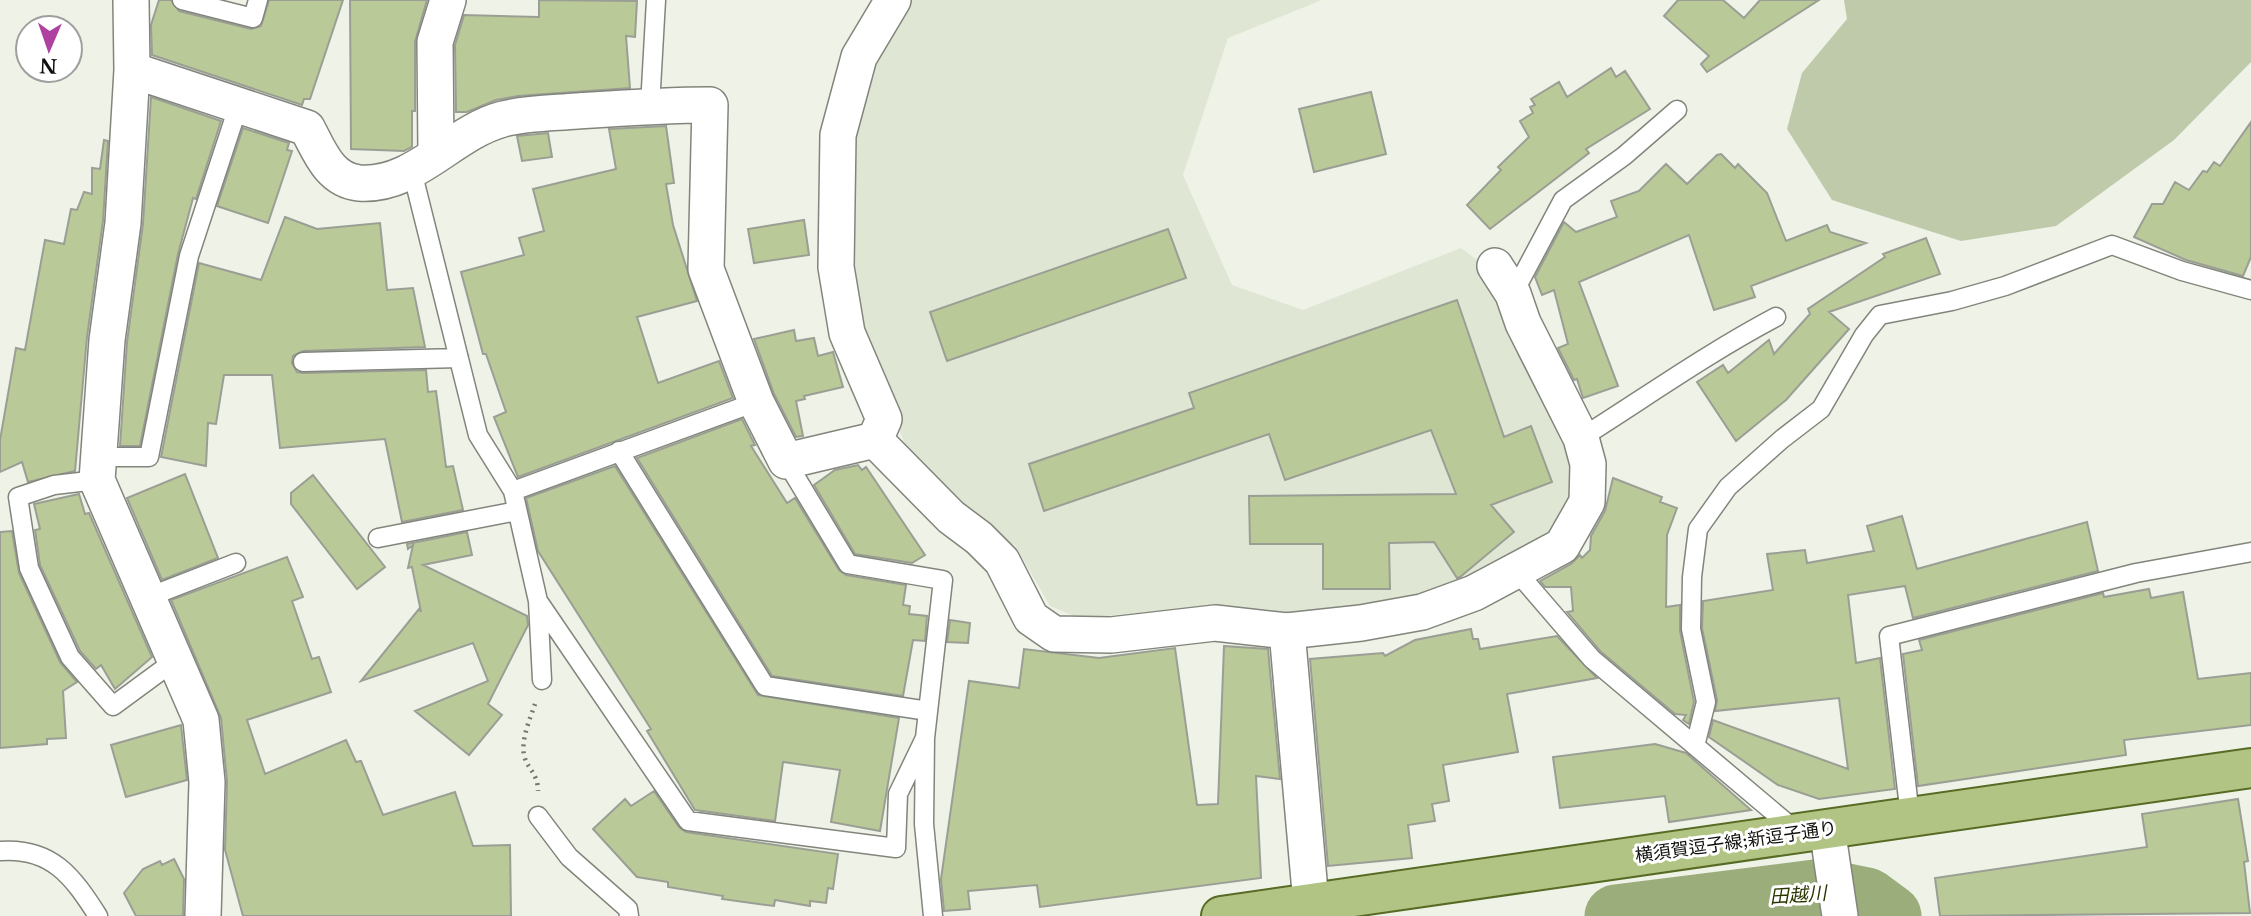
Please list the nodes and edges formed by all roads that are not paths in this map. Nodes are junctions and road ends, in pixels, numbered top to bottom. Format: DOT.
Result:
graph roads {
  1 [pos="131,0"];
  2 [pos="182,0"];
  3 [pos="258,0"];
  4 [pos="448,0"];
  5 [pos="656,0"];
  6 [pos="893,0"];
  7 [pos="132,70"];
  8 [pos="239,104"];
  9 [pos="650,106"];
  10 [pos="1677,110"];
  11 [pos="424,163"];
  12 [pos="1504,280"];
  13 [pos="2251,290"];
  14 [pos="1776,317"];
  15 [pos="459,358"];
  16 [pos="303,362"];
  17 [pos="756,402"];
  18 [pos="1581,438"];
  19 [pos="875,440"];
  20 [pos="620,451"];
  21 [pos="786,461"];
  22 [pos="98,469"];
  23 [pos="513,491"];
  24 [pos="517,511"];
  25 [pos="378,538"];
  26 [pos="2251,552"];
  27 [pos="236,563"];
  28 [pos="1517,572"];
  29 [pos="146,598"];
  30 [pos="538,601"];
  31 [pos="1287,631"];
  32 [pos="177,659"];
  33 [pos="542,680"];
  34 [pos="928,711"];
  35 [pos="925,738"];
  36 [pos="1695,746"];
  37 [pos="2251,768"];
  38 [pos="538,816"];
  39 [pos="1910,816"];
  40 [pos="1812,831"];
  41 [pos="0,851"];
  42 [pos="1311,903"];
  43 [pos="98,916"];
  44 [pos="203,916"];
  45 [pos="629,916"];
  46 [pos="933,916"];
  47 [pos="1221,916"];
  48 [pos="1840,916"];
  1 -- 7 [label="street"];
  2 -- 3 [label="lane"];
  4 -- 11 [label="street"];
  5 -- 9 [label="lane"];
  6 -- 19 [label="street"];
  7 -- 8 [label="street"];
  7 -- 22 [label="street"];
  8 -- 11 [label="street"];
  8 -- 22 [label="lane"];
  9 -- 11 [label="street"];
  9 -- 17 [label="street"];
  10 -- 12 [label="lane"];
  11 -- 15 [label="lane"];
  12 -- 18 [label="street"];
  13 -- 36 [label="lane"];
  14 -- 18 [label="lane"];
  15 -- 16 [label="lane"];
  15 -- 23 [label="lane"];
  17 -- 20 [label="lane"];
  17 -- 21 [label="street"];
  18 -- 28 [label="street"];
  19 -- 21 [label="street"];
  19 -- 31 [label="street"];
  20 -- 23 [label="lane"];
  20 -- 34 [label="lane"];
  21 -- 34 [label="lane"];
  22 -- 29 [label="street"];
  22 -- 32 [label="lane"];
  23 -- 24 [label="lane"];
  24 -- 25 [label="lane"];
  24 -- 30 [label="lane"];
  26 -- 39 [label="lane"];
  27 -- 29 [label="lane"];
  28 -- 31 [label="street"];
  28 -- 36 [label="lane"];
  29 -- 32 [label="street"];
  30 -- 33 [label="lane"];
  30 -- 35 [label="lane"];
  31 -- 42 [label="street"];
  32 -- 44 [label="street"];
  34 -- 35 [label="lane"];
  35 -- 46 [label="lane"];
  36 -- 40 [label="lane"];
  37 -- 39 [label="main road, 横須賀逗子線;新逗子通り"];
  38 -- 45 [label="lane"];
  39 -- 40 [label="main road, 横須賀逗子線;新逗子通り"];
  40 -- 42 [label="main road, 横須賀逗子線;新逗子通り"];
  40 -- 48 [label="street"];
  41 -- 43 [label="lane"];
  42 -- 47 [label="main road, 横須賀逗子線;新逗子通り"];
}
